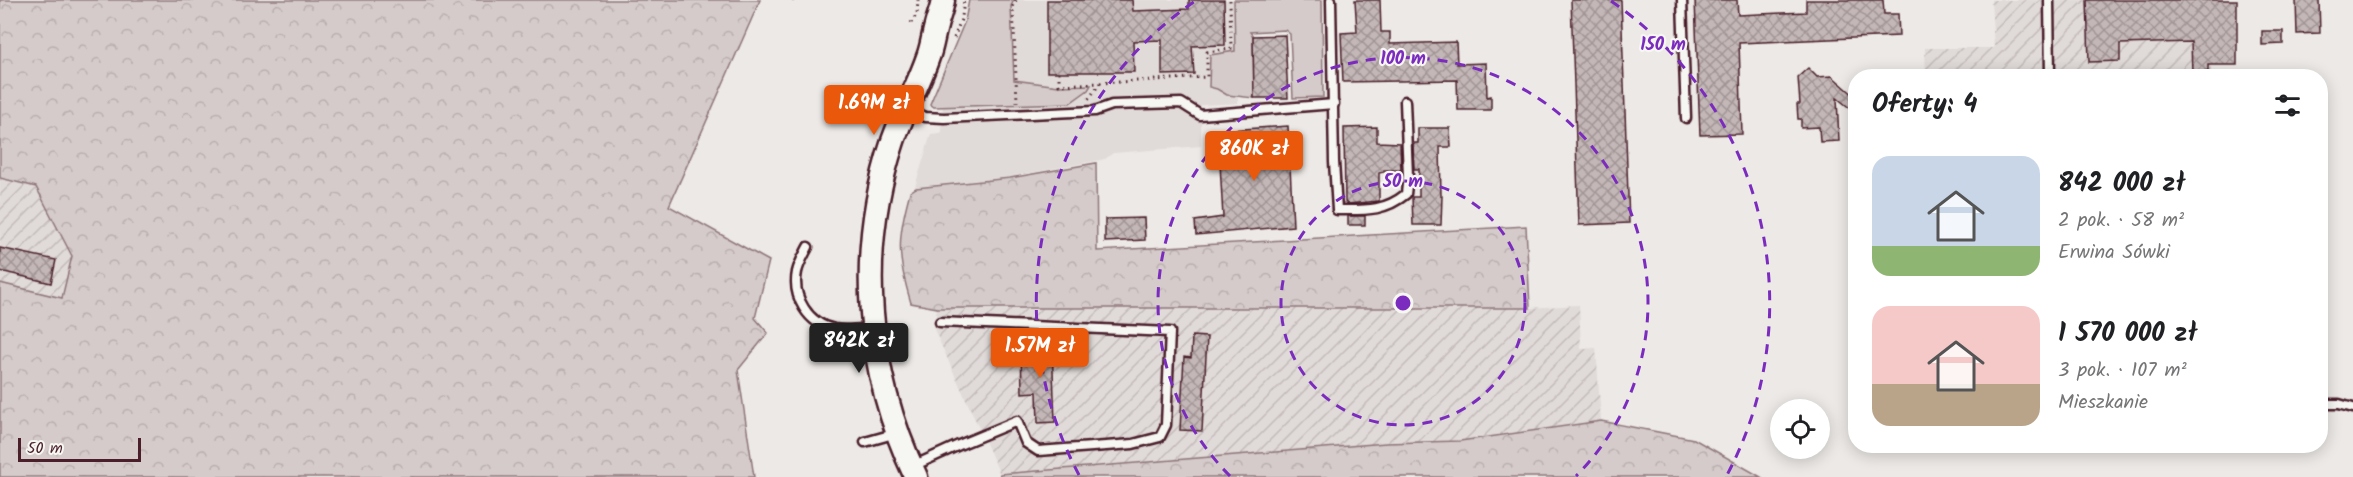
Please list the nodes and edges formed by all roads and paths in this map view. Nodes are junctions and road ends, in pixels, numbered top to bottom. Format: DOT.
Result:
graph roads {
  1 [pos="918,0"];
  2 [pos="928,0"];
  3 [pos="943,0"];
  4 [pos="964,0"];
  5 [pos="1016,0"];
  6 [pos="1230,0"];
  7 [pos="1331,0"];
  8 [pos="1682,0"];
  9 [pos="2049,0"];
  10 [pos="910,23"];
  11 [pos="945,33"];
  12 [pos="2050,69"];
  13 [pos="1100,83"];
  14 [pos="1405,101"];
  15 [pos="1334,104"];
  16 [pos="1017,108"];
  17 [pos="906,109"];
  18 [pos="1686,118"];
  19 [pos="808,247"];
  20 [pos="940,322"];
  21 [pos="873,328"];
  22 [pos="2328,404"];
  23 [pos="2353,408"];
  24 [pos="897,433"];
  25 [pos="865,442"];
  26 [pos="914,472"];
  1 -- 10 [label="path"];
  2 -- 11 [label="street"];
  3 -- 11 [label="street"];
  4 -- 11 [label="path"];
  5 -- 16 [label="path"];
  6 -- 13 [label="path"];
  7 -- 15 [label="lane"];
  8 -- 18 [label="lane"];
  9 -- 12 [label="lane"];
  11 -- 17 [label="street"];
  14 -- 15 [label="lane"];
  15 -- 17 [label="lane"];
  17 -- 21 [label="street"];
  19 -- 21 [label="lane"];
  20 -- 26 [label="lane"];
  21 -- 24 [label="street"];
  22 -- 23 [label="lane"];
  24 -- 25 [label="lane"];
  24 -- 26 [label="street"];
}
